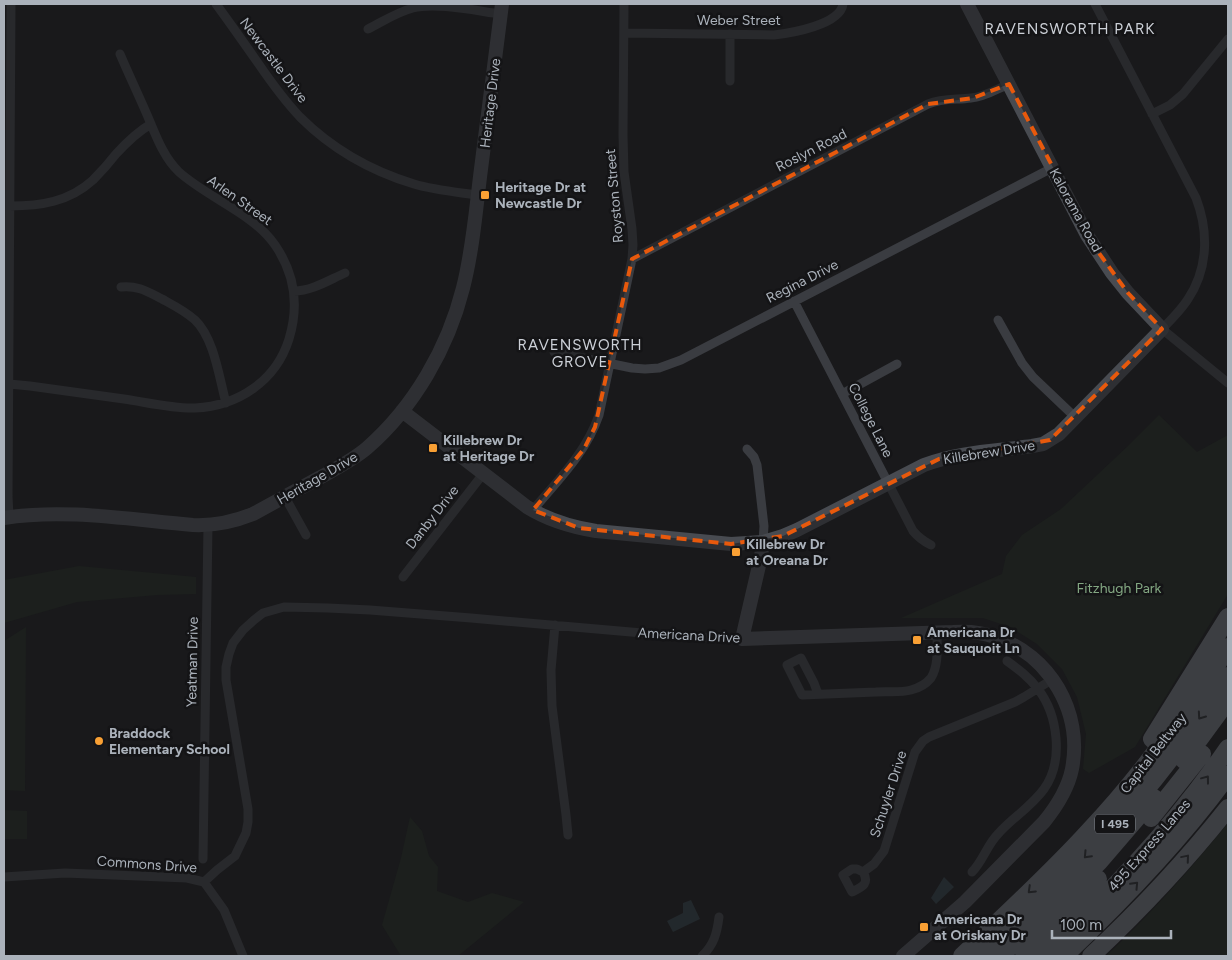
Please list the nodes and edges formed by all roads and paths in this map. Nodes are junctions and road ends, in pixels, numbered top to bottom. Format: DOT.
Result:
graph roads {
  1 [pos="11,4"];
  2 [pos="216,4"];
  3 [pos="624,4"];
  4 [pos="842,4"];
  5 [pos="967,4"];
  6 [pos="1095,4"];
  7 [pos="502,9"];
  8 [pos="368,29"];
  9 [pos="624,33"];
  10 [pos="730,34"];
  11 [pos="1228,39"];
  12 [pos="120,54"];
  13 [pos="730,81"];
  14 [pos="1009,84"];
  15 [pos="1152,114"];
  16 [pos="151,124"];
  17 [pos="1052,168"];
  18 [pos="477,195"];
  19 [pos="10,206"];
  20 [pos="632,259"];
  21 [pos="345,272"];
  22 [pos="121,287"];
  23 [pos="294,291"];
  24 [pos="794,301"];
  25 [pos="998,320"];
  26 [pos="1162,329"];
  27 [pos="554,352"];
  28 [pos="610,364"];
  29 [pos="897,364"];
  30 [pos="1228,383"];
  31 [pos="9,384"];
  32 [pos="842,394"];
  33 [pos="226,403"];
  34 [pos="402,411"];
  35 [pos="1076,418"];
  36 [pos="746,448"];
  37 [pos="483,474"];
  38 [pos="888,483"];
  39 [pos="285,497"];
  40 [pos="533,510"];
  41 [pos="7,518"];
  42 [pos="208,526"];
  43 [pos="306,535"];
  44 [pos="764,542"];
  45 [pos="931,545"];
  46 [pos="403,577"];
  47 [pos="1228,617"];
  48 [pos="555,626"];
  49 [pos="937,632"];
  50 [pos="742,639"];
  51 [pos="1228,647"];
  52 [pos="1007,661"];
  53 [pos="1228,676"];
  54 [pos="1053,679"];
  55 [pos="1038,689"];
  56 [pos="818,694"];
  57 [pos="1228,700"];
  58 [pos="1228,716"];
  59 [pos="1228,748"];
  60 [pos="1228,775"];
  61 [pos="1228,808"];
  62 [pos="1090,830"];
  63 [pos="568,835"];
  64 [pos="203,858"];
  65 [pos="863,872"];
  66 [pos="972,872"];
  67 [pos="4,877"];
  68 [pos="204,882"];
  69 [pos="719,917"];
  70 [pos="243,956"];
  71 [pos="702,956"];
  72 [pos="903,956"];
  73 [pos="962,956"];
  74 [pos="983,956"];
  75 [pos="999,956"];
  76 [pos="1024,956"];
  77 [pos="1042,956"];
  78 [pos="1064,956"];
  79 [pos="1092,956"];
  1 -- 19 [label="street"];
  2 -- 18 [label="street, Newcastle Drive"];
  3 -- 9 [label="street, Royston Street"];
  4 -- 10 [label="street, Weber Street"];
  5 -- 14 [label="street, Kalorama Road"];
  6 -- 15 [label="street, Killebrew Drive"];
  7 -- 8 [label="street"];
  7 -- 18 [label="street, Heritage Drive"];
  9 -- 10 [label="street, Weber Street"];
  9 -- 20 [label="street, Royston Street"];
  10 -- 13 [label="street"];
  11 -- 15 [label="street"];
  12 -- 16 [label="street, Arlen Street"];
  14 -- 17 [label="street, Kalorama Road"];
  14 -- 20 [label="street, Roslyn Road"];
  15 -- 26 [label="street, Killebrew Drive"];
  16 -- 19 [label="street"];
  16 -- 23 [label="street, Arlen Street"];
  17 -- 24 [label="street, Regina Drive"];
  17 -- 26 [label="street, Kalorama Road"];
  18 -- 34 [label="street, Heritage Drive"];
  19 -- 31 [label="street"];
  20 -- 28 [label="street, Royston Street"];
  21 -- 23 [label="street"];
  22 -- 33 [label="street"];
  23 -- 33 [label="street, Arlen Street"];
  24 -- 28 [label="street, Regina Drive"];
  24 -- 32 [label="street, College Lane"];
  25 -- 35 [label="street"];
  26 -- 30 [label="street, Kalorama Road"];
  26 -- 35 [label="street, Killebrew Drive"];
  27 -- 28 [label="street, Regina Drive"];
  28 -- 40 [label="street, Royston Street"];
  29 -- 32 [label="street"];
  31 -- 33 [label="street, Arlen Street"];
  31 -- 41 [label="street"];
  32 -- 38 [label="street, College Lane"];
  34 -- 37 [label="street, Killebrew Drive"];
  34 -- 39 [label="street, Heritage Drive"];
  35 -- 38 [label="street, Killebrew Drive"];
  36 -- 44 [label="street"];
  37 -- 40 [label="street, Killebrew Drive"];
  37 -- 46 [label="street, Danby Drive"];
  38 -- 44 [label="street, Killebrew Drive"];
  38 -- 45 [label="street, College Lane"];
  39 -- 42 [label="street, Heritage Drive"];
  39 -- 43 [label="street"];
  40 -- 44 [label="street, Killebrew Drive"];
  41 -- 42 [label="street, Heritage Drive"];
  42 -- 64 [label="street, Yeatman Drive"];
  44 -- 50 [label="street"];
  47 -- 62 [label="highway"];
  48 -- 50 [label="street, Americana Drive"];
  48 -- 63 [label="street"];
  48 -- 68 [label="street, Americana Drive"];
  49 -- 50 [label="street, Americana Drive"];
  49 -- 54 [label="street, Americana Drive"];
  49 -- 56 [label="street"];
  51 -- 62 [label="highway, Capital Beltway / I 495"];
  52 -- 55 [label="street"];
  53 -- 74 [label="highway, I 495, one-way"];
  54 -- 55 [label="street, Schuyler Drive"];
  54 -- 72 [label="street, Americana Drive"];
  55 -- 65 [label="street, Schuyler Drive"];
  55 -- 66 [label="street"];
  57 -- 75 [label="highway"];
  58 -- 76 [label="highway"];
  77 -- 59 [label="highway, 495 Express Lanes / I 495, one-way"];
  78 -- 60 [label="highway, one-way"];
  79 -- 61 [label="highway, one-way"];
  62 -- 73 [label="highway, Capital Beltway / I 495, one-way"];
  67 -- 68 [label="street, Commons Drive"];
  68 -- 70 [label="street, Commons Drive"];
  69 -- 71 [label="street"];
}
